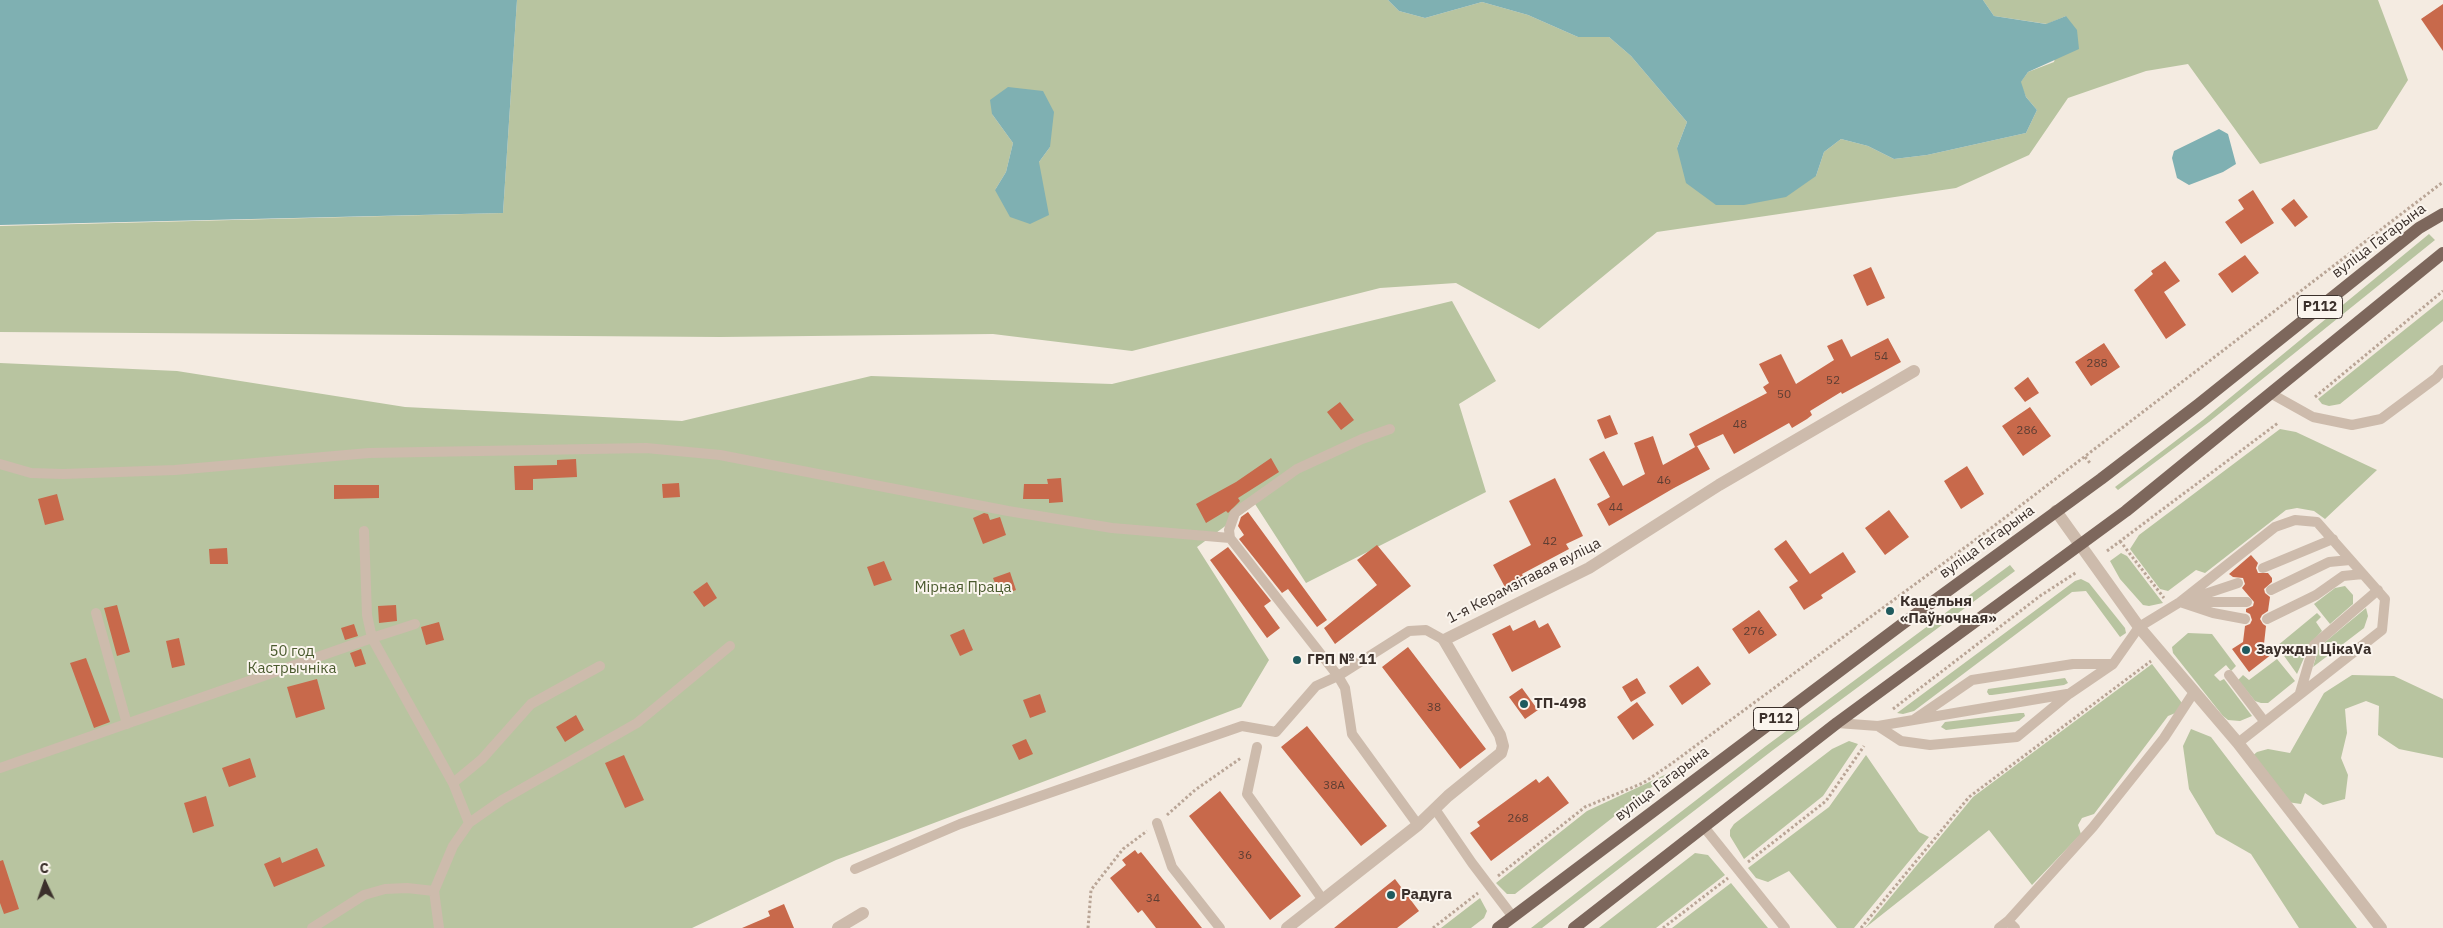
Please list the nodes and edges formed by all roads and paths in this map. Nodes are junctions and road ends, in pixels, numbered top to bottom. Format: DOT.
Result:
graph roads {
  1 [pos="2443,182"];
  2 [pos="2443,214"];
  3 [pos="2443,253"];
  4 [pos="2443,291"];
  5 [pos="2443,370"];
  6 [pos="1914,371"];
  7 [pos="2270,394"];
  8 [pos="2315,396"];
  9 [pos="2278,423"];
  10 [pos="1390,429"];
  11 [pos="2085,458"];
  12 [pos="2090,463"];
  13 [pos="0,464"];
  14 [pos="2056,512"];
  15 [pos="1994,526"];
  16 [pos="364,531"];
  17 [pos="1998,532"];
  18 [pos="1230,538"];
  19 [pos="2333,540"];
  20 [pos="2120,541"];
  21 [pos="2079,546"];
  22 [pos="2107,551"];
  23 [pos="2350,560"];
  24 [pos="2263,568"];
  25 [pos="2077,572"];
  26 [pos="2363,574"];
  27 [pos="2238,583"];
  28 [pos="2271,590"];
  29 [pos="2378,590"];
  30 [pos="2247,602"];
  31 [pos="2175,605"];
  32 [pos="96,613"];
  33 [pos="2246,619"];
  34 [pos="2267,619"];
  35 [pos="415,624"];
  36 [pos="2140,626"];
  37 [pos="372,638"];
  38 [pos="1444,640"];
  39 [pos="730,646"];
  40 [pos="2162,653"];
  41 [pos="2113,664"];
  42 [pos="600,666"];
  43 [pos="2229,675"];
  44 [pos="1338,676"];
  45 [pos="2194,692"];
  46 [pos="2300,693"];
  47 [pos="2069,694"];
  48 [pos="1890,710"];
  49 [pos="1915,719"];
  50 [pos="2264,721"];
  51 [pos="1837,723"];
  52 [pos="127,724"];
  53 [pos="1878,726"];
  54 [pos="2238,743"];
  55 [pos="1864,746"];
  56 [pos="1258,747"];
  57 [pos="0,768"];
  58 [pos="453,783"];
  59 [pos="1436,808"];
  60 [pos="469,823"];
  61 [pos="1157,823"];
  62 [pos="1418,826"];
  63 [pos="1704,827"];
  64 [pos="856,869"];
  65 [pos="1739,870"];
  66 [pos="1489,884"];
  67 [pos="434,892"];
  68 [pos="1323,900"];
  69 [pos="864,913"];
  70 [pos="1513,917"];
  71 [pos="2012,925"];
  72 [pos="312,928"];
  73 [pos="438,928"];
  74 [pos="838,928"];
  75 [pos="1220,928"];
  76 [pos="1287,928"];
  77 [pos="1432,928"];
  78 [pos="1498,928"];
  79 [pos="1574,928"];
  80 [pos="1662,928"];
  81 [pos="1785,928"];
  82 [pos="1861,928"];
  83 [pos="2000,928"];
  84 [pos="2381,928"];
  1 -- 11 [label="path"];
  2 -- 14 [label="main road, вуліца Гагарына / Р112"];
  3 -- 7 [label="main road, Р112"];
  4 -- 8 [label="path"];
  5 -- 7 [label="lane"];
  6 -- 38 [label="street, 1-я Керамзітавая вуліца"];
  7 -- 21 [label="main road, Р112"];
  9 -- 20 [label="path"];
  10 -- 18 [label="lane"];
  11 -- 12 [label="path"];
  11 -- 15 [label="path"];
  13 -- 18 [label="lane"];
  14 -- 21 [label="street"];
  14 -- 70 [label="main road, вуліца Гагарына / Р112"];
  15 -- 17 [label="path"];
  15 -- 66 [label="path"];
  16 -- 37 [label="lane"];
  18 -- 44 [label="lane"];
  19 -- 23 [label="lane"];
  19 -- 24 [label="lane"];
  19 -- 31 [label="lane"];
  20 -- 22 [label="path"];
  20 -- 31 [label="path"];
  21 -- 36 [label="street"];
  21 -- 51 [label="main road, Р112"];
  23 -- 26 [label="lane"];
  23 -- 28 [label="lane"];
  25 -- 48 [label="path"];
  26 -- 29 [label="lane"];
  26 -- 34 [label="lane"];
  27 -- 31 [label="lane"];
  29 -- 46 [label="lane"];
  29 -- 46 [label="lane"];
  30 -- 31 [label="lane"];
  31 -- 33 [label="lane"];
  31 -- 36 [label="lane"];
  32 -- 52 [label="lane"];
  35 -- 37 [label="lane"];
  36 -- 40 [label="street"];
  36 -- 41 [label="lane"];
  37 -- 52 [label="lane"];
  37 -- 58 [label="lane"];
  38 -- 44 [label="lane"];
  38 -- 59 [label="street, 1-я Керамзітавая вуліца"];
  39 -- 60 [label="lane"];
  40 -- 45 [label="street"];
  40 -- 82 [label="path"];
  41 -- 47 [label="lane"];
  41 -- 49 [label="lane"];
  42 -- 58 [label="lane"];
  43 -- 50 [label="lane"];
  44 -- 62 [label="lane"];
  44 -- 64 [label="lane"];
  45 -- 54 [label="street"];
  45 -- 71 [label="lane"];
  46 -- 50 [label="lane"];
  47 -- 49 [label="lane"];
  47 -- 53 [label="lane"];
  49 -- 53 [label="lane"];
  50 -- 54 [label="lane"];
  51 -- 53 [label="lane"];
  51 -- 63 [label="main road, Р112"];
  52 -- 57 [label="lane"];
  54 -- 84 [label="street"];
  55 -- 65 [label="path"];
  56 -- 68 [label="lane"];
  58 -- 60 [label="lane"];
  59 -- 62 [label="street, 1-я Керамзітавая вуліца"];
  59 -- 66 [label="lane"];
  60 -- 67 [label="lane"];
  61 -- 75 [label="lane"];
  62 -- 68 [label="street, 1-я Керамзітавая вуліца"];
  63 -- 65 [label="lane"];
  63 -- 79 [label="main road, Р112"];
  65 -- 80 [label="path"];
  65 -- 81 [label="lane"];
  66 -- 70 [label="lane"];
  66 -- 77 [label="path"];
  67 -- 72 [label="lane"];
  67 -- 73 [label="lane"];
  68 -- 76 [label="street, 1-я Керамзітавая вуліца"];
  69 -- 74 [label="street"];
  70 -- 78 [label="main road, вуліца Гагарына / Р112"];
  71 -- 83 [label="lane"];
}
